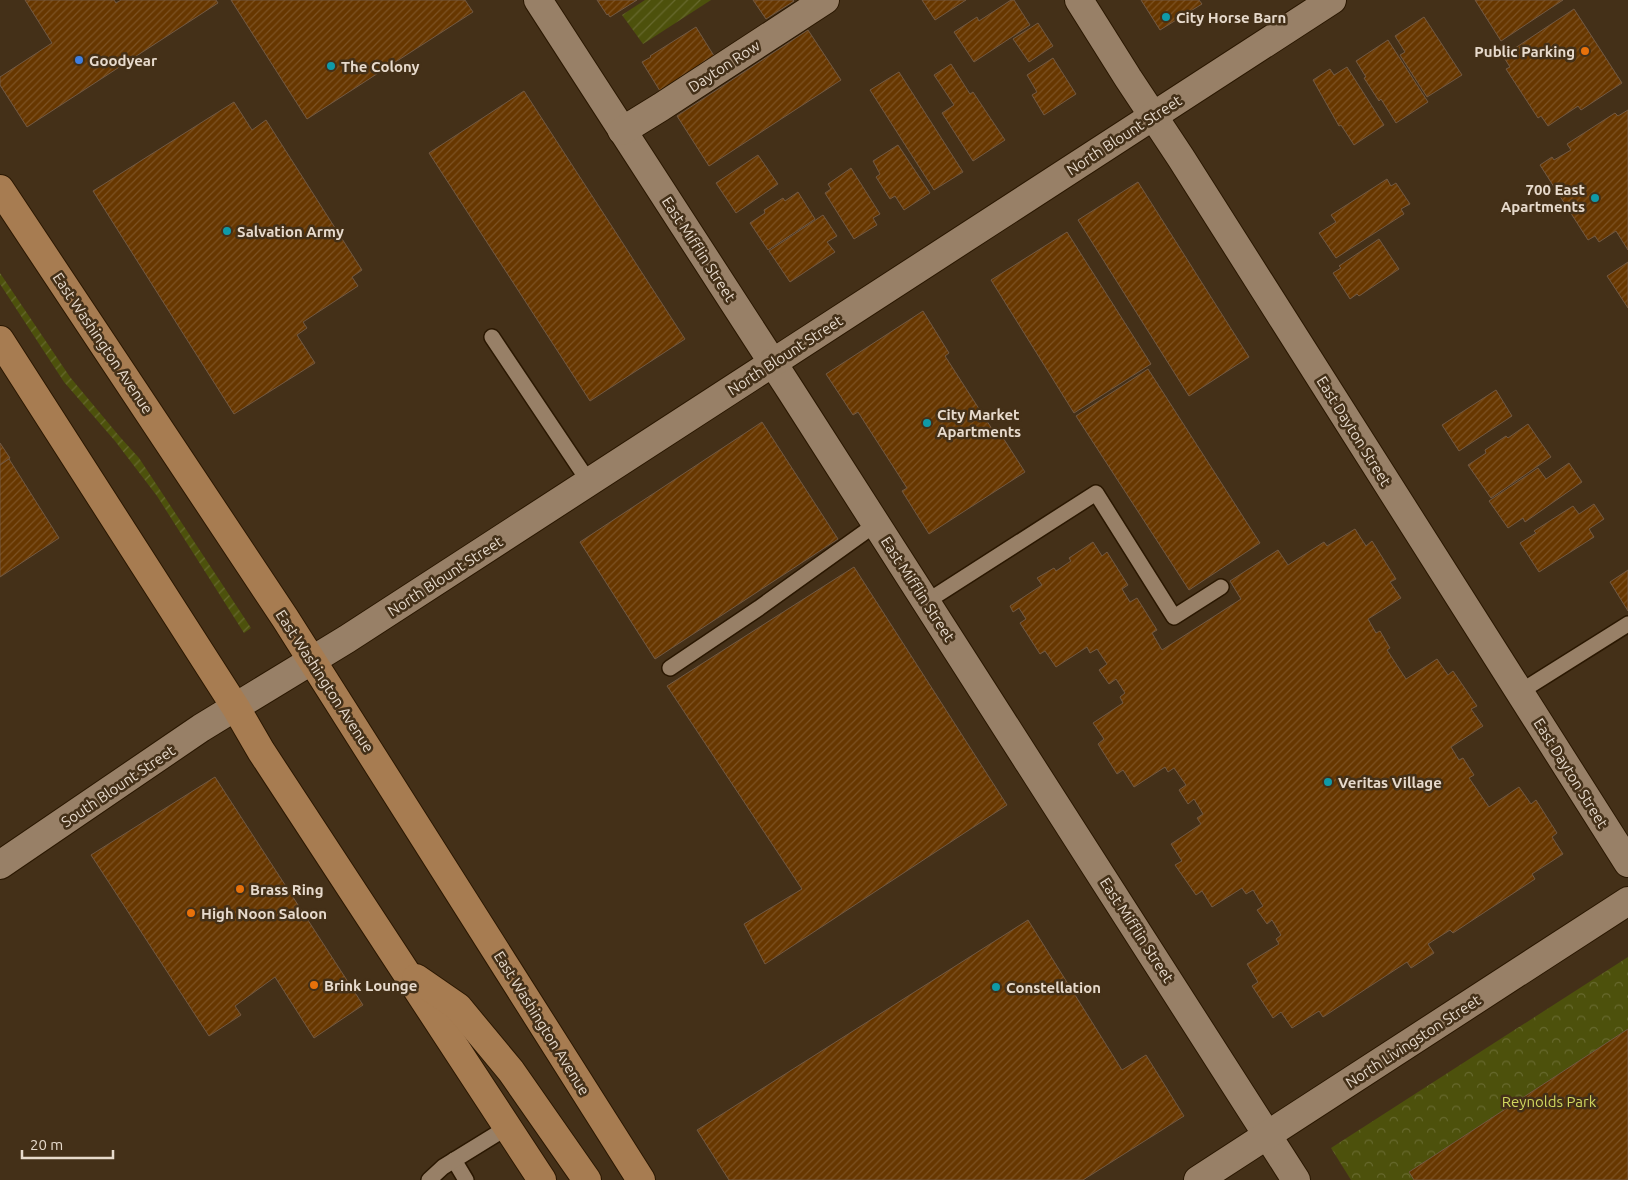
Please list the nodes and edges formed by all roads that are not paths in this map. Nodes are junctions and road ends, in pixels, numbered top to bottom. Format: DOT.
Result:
graph roads {
  1 [pos="538,0"];
  2 [pos="825,0"];
  3 [pos="1079,0"];
  4 [pos="1332,0"];
  5 [pos="1154,116"];
  6 [pos="622,131"];
  7 [pos="0,189"];
  8 [pos="492,337"];
  9 [pos="0,340"];
  10 [pos="773,362"];
  11 [pos="589,482"];
  12 [pos="876,524"];
  13 [pos="1222,587"];
  14 [pos="926,602"];
  15 [pos="1628,624"];
  16 [pos="313,661"];
  17 [pos="670,668"];
  18 [pos="1520,692"];
  19 [pos="236,708"];
  20 [pos="3,856"];
  21 [pos="1628,863"];
  22 [pos="1628,901"];
  23 [pos="405,970"];
  24 [pos="508,1127"];
  25 [pos="1267,1135"];
  26 [pos="454,1160"];
  27 [pos="429,1180"];
  28 [pos="466,1180"];
  29 [pos="542,1180"];
  30 [pos="587,1180"];
  31 [pos="641,1180"];
  32 [pos="1198,1180"];
  33 [pos="1296,1180"];
  1 -- 6 [label="street, East Mifflin Street"];
  2 -- 6 [label="street, Dayton Row"];
  3 -- 5 [label="street, East Dayton Street"];
  4 -- 5 [label="street, North Blount Street"];
  5 -- 10 [label="street, North Blount Street"];
  5 -- 18 [label="street, East Dayton Street"];
  6 -- 10 [label="street, East Mifflin Street"];
  7 -- 16 [label="main road, East Washington Avenue"];
  8 -- 11 [label="lane"];
  9 -- 19 [label="main road"];
  10 -- 11 [label="street, North Blount Street"];
  10 -- 12 [label="street, East Mifflin Street"];
  11 -- 16 [label="street, North Blount Street"];
  12 -- 14 [label="street, East Mifflin Street"];
  12 -- 17 [label="lane"];
  13 -- 14 [label="lane"];
  14 -- 25 [label="street, East Mifflin Street"];
  15 -- 18 [label="lane"];
  16 -- 19 [label="street, North Blount Street"];
  16 -- 31 [label="main road, East Washington Avenue"];
  18 -- 21 [label="street, East Dayton Street"];
  19 -- 20 [label="street, South Blount Street"];
  19 -- 23 [label="main road"];
  22 -- 25 [label="street, North Livingston Street"];
  23 -- 24 [label="main road"];
  23 -- 30 [label="main road"];
  24 -- 26 [label="lane"];
  24 -- 29 [label="main road"];
  25 -- 32 [label="street, North Livingston Street"];
  25 -- 33 [label="street, East Mifflin Street"];
  26 -- 27 [label="lane"];
  26 -- 28 [label="lane"];
}
